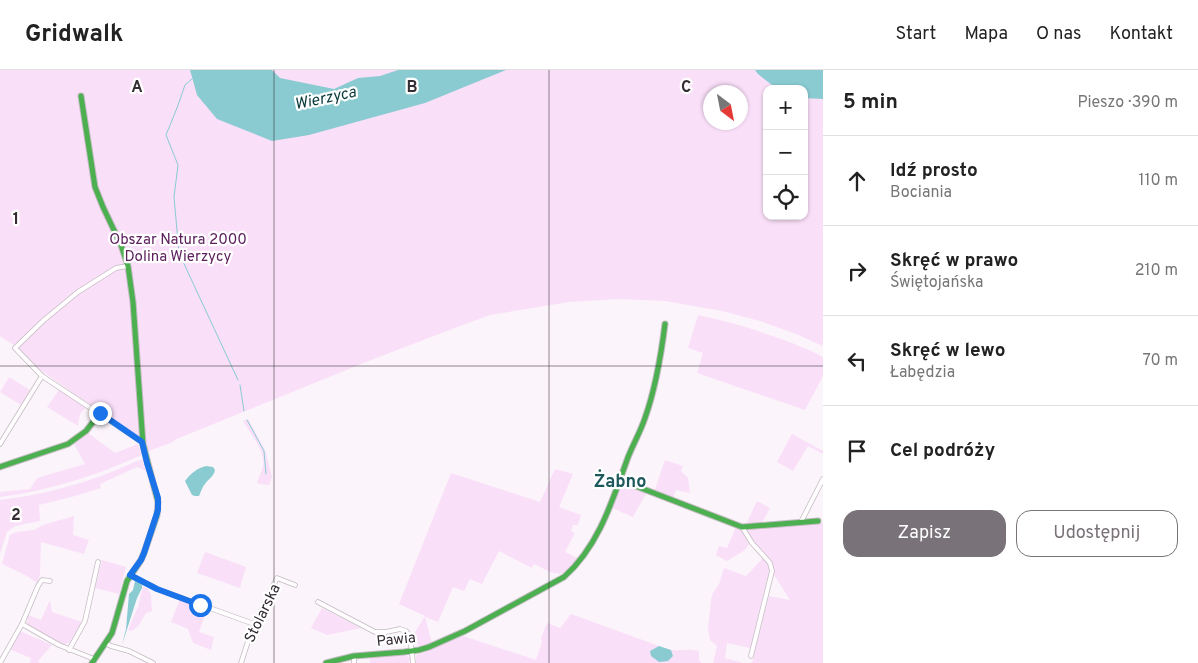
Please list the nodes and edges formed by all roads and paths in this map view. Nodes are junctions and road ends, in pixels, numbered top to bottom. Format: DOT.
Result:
graph roads {
  1 [pos="81,96"];
  2 [pos="128,266"];
  3 [pos="665,324"];
  4 [pos="42,376"];
  5 [pos="100,413"];
  6 [pos="142,442"];
  7 [pos="0,444"];
  8 [pos="0,467"];
  9 [pos="620,480"];
  10 [pos="823,480"];
  11 [pos="818,521"];
  12 [pos="801,522"];
  13 [pos="742,527"];
  14 [pos="98,562"];
  15 [pos="130,575"];
  16 [pos="50,581"];
  17 [pos="294,586"];
  18 [pos="318,602"];
  19 [pos="22,624"];
  20 [pos="254,624"];
  21 [pos="105,643"];
  22 [pos="69,650"];
  23 [pos="411,651"];
  24 [pos="354,656"];
  25 [pos="751,656"];
  26 [pos="93,661"];
  27 [pos="0,662"];
  28 [pos="153,663"];
  29 [pos="241,663"];
  30 [pos="326,663"];
  31 [pos="354,663"];
  32 [pos="413,663"];
  1 -- 2 [label="street"];
  2 -- 4 [label="street"];
  2 -- 6 [label="street"];
  3 -- 9 [label="street, Pawia"];
  4 -- 5 [label="street"];
  4 -- 7 [label="street"];
  5 -- 6 [label="street"];
  5 -- 8 [label="street"];
  6 -- 15 [label="street"];
  9 -- 13 [label="street"];
  9 -- 23 [label="street, Pawia"];
  10 -- 12 [label="street"];
  11 -- 12 [label="street"];
  12 -- 13 [label="street"];
  13 -- 25 [label="street"];
  14 -- 22 [label="street"];
  15 -- 20 [label="street"];
  15 -- 21 [label="street"];
  16 -- 19 [label="street"];
  17 -- 20 [label="street, Stolarska"];
  18 -- 23 [label="street"];
  19 -- 22 [label="street"];
  19 -- 27 [label="street"];
  20 -- 29 [label="street, Stolarska"];
  21 -- 26 [label="street"];
  21 -- 28 [label="street"];
  22 -- 26 [label="street"];
  23 -- 24 [label="street, Pawia"];
  23 -- 32 [label="street"];
  24 -- 30 [label="street, Pawia"];
  24 -- 31 [label="street"];
}
